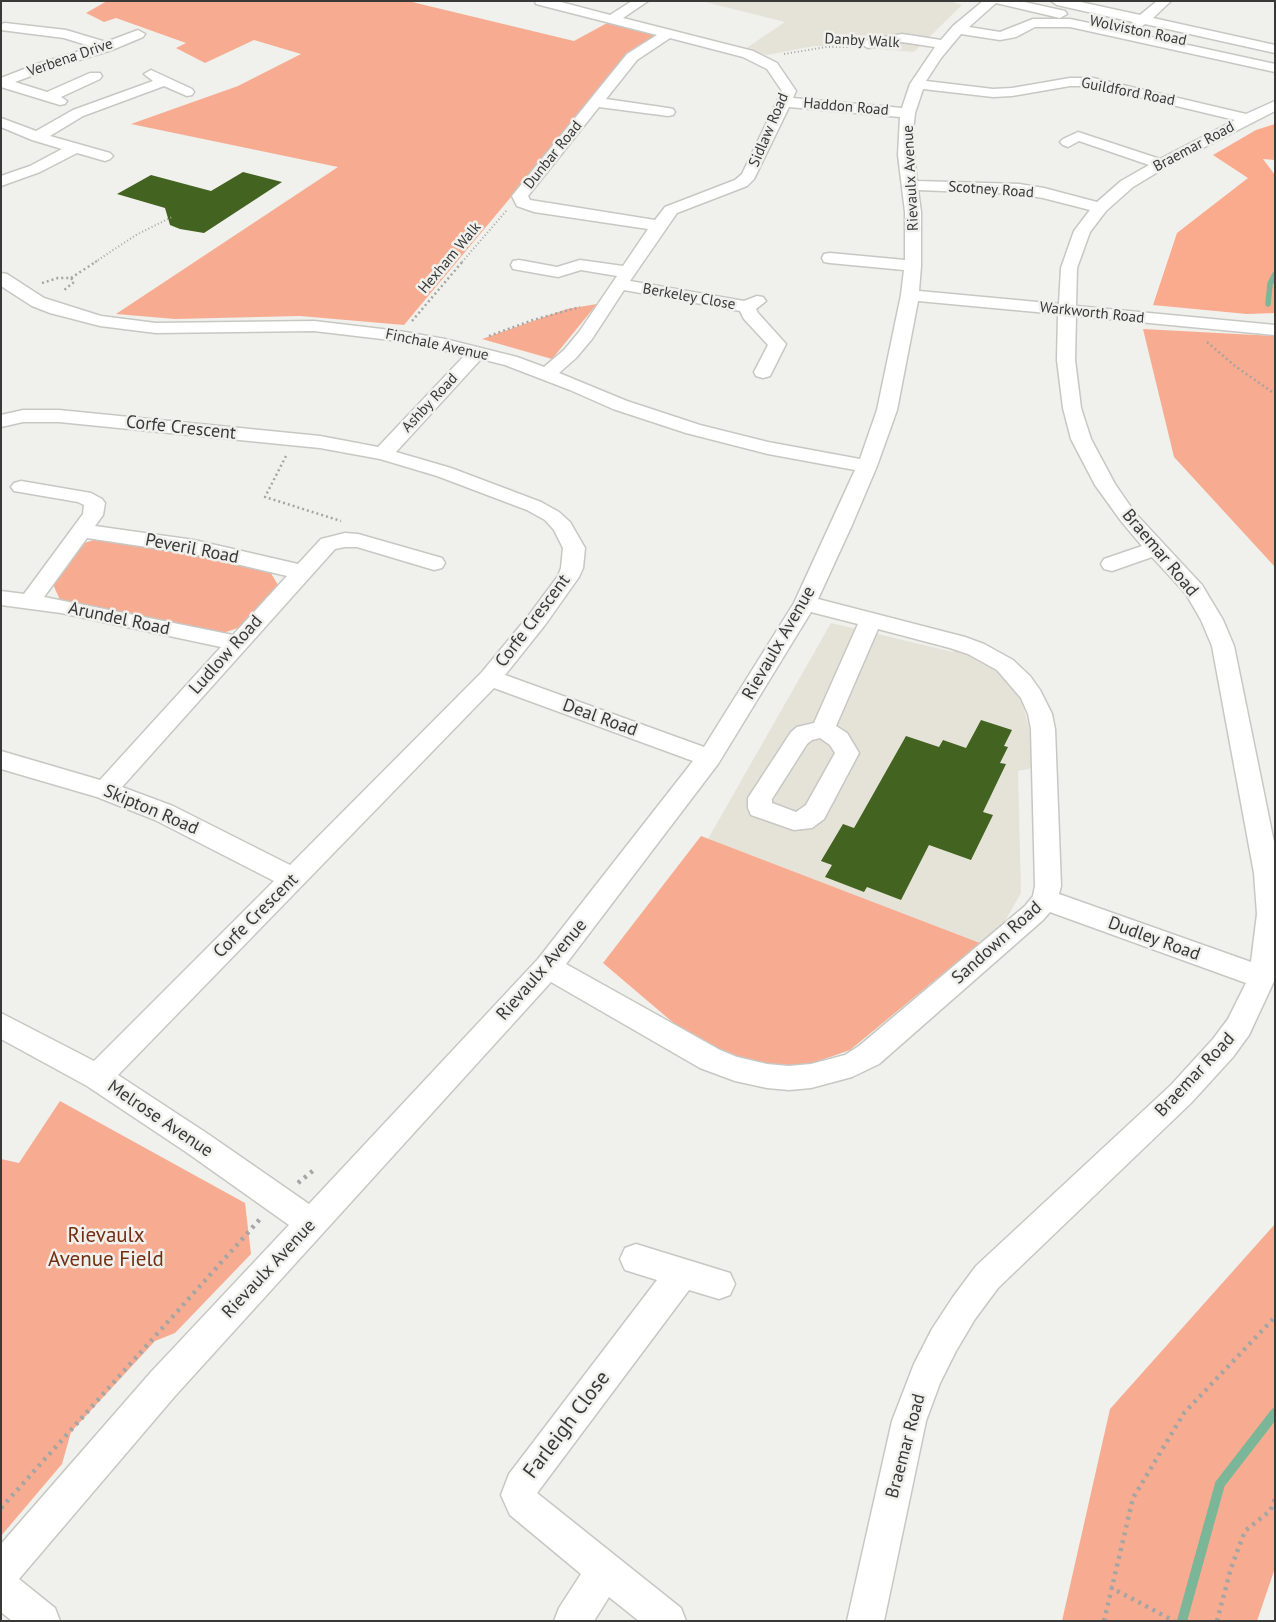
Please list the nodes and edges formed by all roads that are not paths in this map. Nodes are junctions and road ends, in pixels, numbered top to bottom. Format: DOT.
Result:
graph roads {
  1 [pos="541,1"];
  2 [pos="642,1"];
  3 [pos="992,1"];
  4 [pos="1000,1"];
  5 [pos="1057,1"];
  6 [pos="1119,1"];
  7 [pos="1164,1"];
  8 [pos="1152,10"];
  9 [pos="612,19"];
  10 [pos="1136,25"];
  11 [pos="5,27"];
  12 [pos="958,29"];
  13 [pos="668,33"];
  14 [pos="138,34"];
  15 [pos="1275,42"];
  16 [pos="868,44"];
  17 [pos="945,45"];
  18 [pos="107,47"];
  19 [pos="1275,49"];
  20 [pos="1275,62"];
  21 [pos="1275,68"];
  22 [pos="149,73"];
  23 [pos="95,76"];
  24 [pos="166,81"];
  25 [pos="1,83"];
  26 [pos="917,84"];
  27 [pos="187,92"];
  28 [pos="596,102"];
  29 [pos="784,102"];
  30 [pos="1275,105"];
  31 [pos="668,112"];
  32 [pos="908,113"];
  33 [pos="1249,119"];
  34 [pos="3,124"];
  35 [pos="36,137"];
  36 [pos="1068,142"];
  37 [pos="75,148"];
  38 [pos="105,156"];
  39 [pos="1161,164"];
  40 [pos="1,181"];
  41 [pos="910,185"];
  42 [pos="1100,208"];
  43 [pos="659,226"];
  44 [pos="830,258"];
  45 [pos="519,265"];
  46 [pos="914,266"];
  47 [pos="1,278"];
  48 [pos="623,278"];
  49 [pos="910,295"];
  50 [pos="1067,304"];
  51 [pos="1275,330"];
  52 [pos="480,346"];
  53 [pos="763,372"];
  54 [pos="547,374"];
  55 [pos="1,422"];
  56 [pos="383,454"];
  57 [pos="867,466"];
  58 [pos="21,487"];
  59 [pos="88,523"];
  60 [pos="1157,548"];
  61 [pos="434,563"];
  62 [pos="1109,566"];
  63 [pos="301,572"];
  64 [pos="1,598"];
  65 [pos="30,601"];
  66 [pos="805,603"];
  67 [pos="871,620"];
  68 [pos="236,643"];
  69 [pos="490,678"];
  70 [pos="823,729"];
  71 [pos="709,758"];
  72 [pos="1,760"];
  73 [pos="105,790"];
  74 [pos="294,879"];
  75 [pos="1046,900"];
  76 [pos="548,967"];
  77 [pos="1262,977"];
  78 [pos="1,1025"];
  79 [pos="97,1077"];
  80 [pos="311,1223"];
  81 [pos="636,1259"];
  82 [pos="682,1273"];
  83 [pos="719,1284"];
  84 [pos="605,1570"];
  85 [pos="1,1572"];
  86 [pos="1,1588"];
  87 [pos="42,1621"];
  88 [pos="572,1621"];
  89 [pos="668,1621"];
  90 [pos="865,1621"];
  1 -- 9 [label="street, Sidlaw Road"];
  2 -- 9 [label="street"];
  3 -- 12 [label="street, Rievaulx Avenue"];
  4 -- 10 [label="street, Wolviston Road"];
  5 -- 10 [label="street"];
  6 -- 8 [label="street, Wolviston Road"];
  7 -- 8 [label="street"];
  8 -- 10 [label="street"];
  8 -- 15 [label="street, Wolviston Road"];
  9 -- 13 [label="street, Sidlaw Road"];
  10 -- 19 [label="street"];
  10 -- 20 [label="street, Wolviston Road"];
  11 -- 18 [label="street"];
  12 -- 17 [label="street, Rievaulx Avenue"];
  12 -- 21 [label="street"];
  13 -- 28 [label="street, Dunbar Road"];
  13 -- 29 [label="street, Sidlaw Road"];
  14 -- 18 [label="street, Verbena Drive"];
  16 -- 17 [label="street"];
  17 -- 26 [label="street, Rievaulx Avenue"];
  18 -- 25 [label="street, Verbena Drive"];
  22 -- 24 [label="street"];
  23 -- 25 [label="street"];
  24 -- 27 [label="street"];
  24 -- 35 [label="street"];
  26 -- 32 [label="street, Rievaulx Avenue"];
  26 -- 33 [label="street, Guildford Road"];
  28 -- 31 [label="street"];
  28 -- 43 [label="street, Dunbar Road"];
  29 -- 32 [label="street, Haddon Road"];
  29 -- 43 [label="street, Sidlaw Road"];
  30 -- 33 [label="street, Braemar Road"];
  32 -- 41 [label="street, Rievaulx Avenue"];
  33 -- 39 [label="street, Braemar Road"];
  34 -- 35 [label="street"];
  35 -- 37 [label="street"];
  36 -- 39 [label="street"];
  37 -- 38 [label="street"];
  37 -- 40 [label="street"];
  39 -- 42 [label="street, Braemar Road"];
  41 -- 42 [label="street, Scotney Road"];
  41 -- 46 [label="street, Rievaulx Avenue"];
  42 -- 50 [label="street, Braemar Road"];
  43 -- 48 [label="street, Sidlaw Road"];
  44 -- 46 [label="street"];
  45 -- 48 [label="street, Berkeley Close"];
  46 -- 49 [label="street, Rievaulx Avenue"];
  47 -- 52 [label="street, Finchale Avenue"];
  48 -- 53 [label="street, Berkeley Close"];
  48 -- 54 [label="street, Sidlaw Road"];
  49 -- 50 [label="street, Warkworth Road"];
  49 -- 57 [label="street, Rievaulx Avenue"];
  50 -- 51 [label="street, Warkworth Road"];
  50 -- 60 [label="street, Braemar Road"];
  52 -- 54 [label="street, Finchale Avenue"];
  52 -- 56 [label="street, Ashby Road"];
  54 -- 57 [label="street, Finchale Avenue"];
  55 -- 56 [label="street, Corfe Crescent"];
  56 -- 69 [label="street, Corfe Crescent"];
  57 -- 66 [label="street, Rievaulx Avenue"];
  58 -- 59 [label="street"];
  59 -- 63 [label="street, Peveril Road"];
  59 -- 65 [label="street"];
  60 -- 62 [label="street"];
  60 -- 77 [label="street, Braemar Road"];
  61 -- 63 [label="street, Ludlow Road"];
  63 -- 68 [label="street, Ludlow Road"];
  64 -- 65 [label="street, Arundel Road"];
  65 -- 68 [label="street, Arundel Road"];
  66 -- 67 [label="street, Sandown Road"];
  66 -- 71 [label="street, Rievaulx Avenue"];
  67 -- 70 [label="street"];
  67 -- 75 [label="street, Sandown Road"];
  68 -- 73 [label="street, Ludlow Road"];
  69 -- 71 [label="street, Deal Road"];
  69 -- 74 [label="street, Corfe Crescent"];
  71 -- 76 [label="street, Rievaulx Avenue"];
  72 -- 73 [label="street, Skipton Road"];
  73 -- 74 [label="street, Skipton Road"];
  74 -- 79 [label="street, Corfe Crescent"];
  75 -- 76 [label="street, Sandown Road"];
  75 -- 77 [label="street, Dudley Road"];
  76 -- 80 [label="street, Rievaulx Avenue"];
  77 -- 90 [label="street, Braemar Road"];
  78 -- 79 [label="street, Melrose Avenue"];
  79 -- 80 [label="street, Melrose Avenue"];
  80 -- 85 [label="street, Rievaulx Avenue"];
  81 -- 82 [label="street"];
  82 -- 83 [label="street"];
  82 -- 84 [label="street, Farleigh Close"];
  84 -- 88 [label="street"];
  84 -- 89 [label="street, Farleigh Close"];
  86 -- 87 [label="street"];
}
